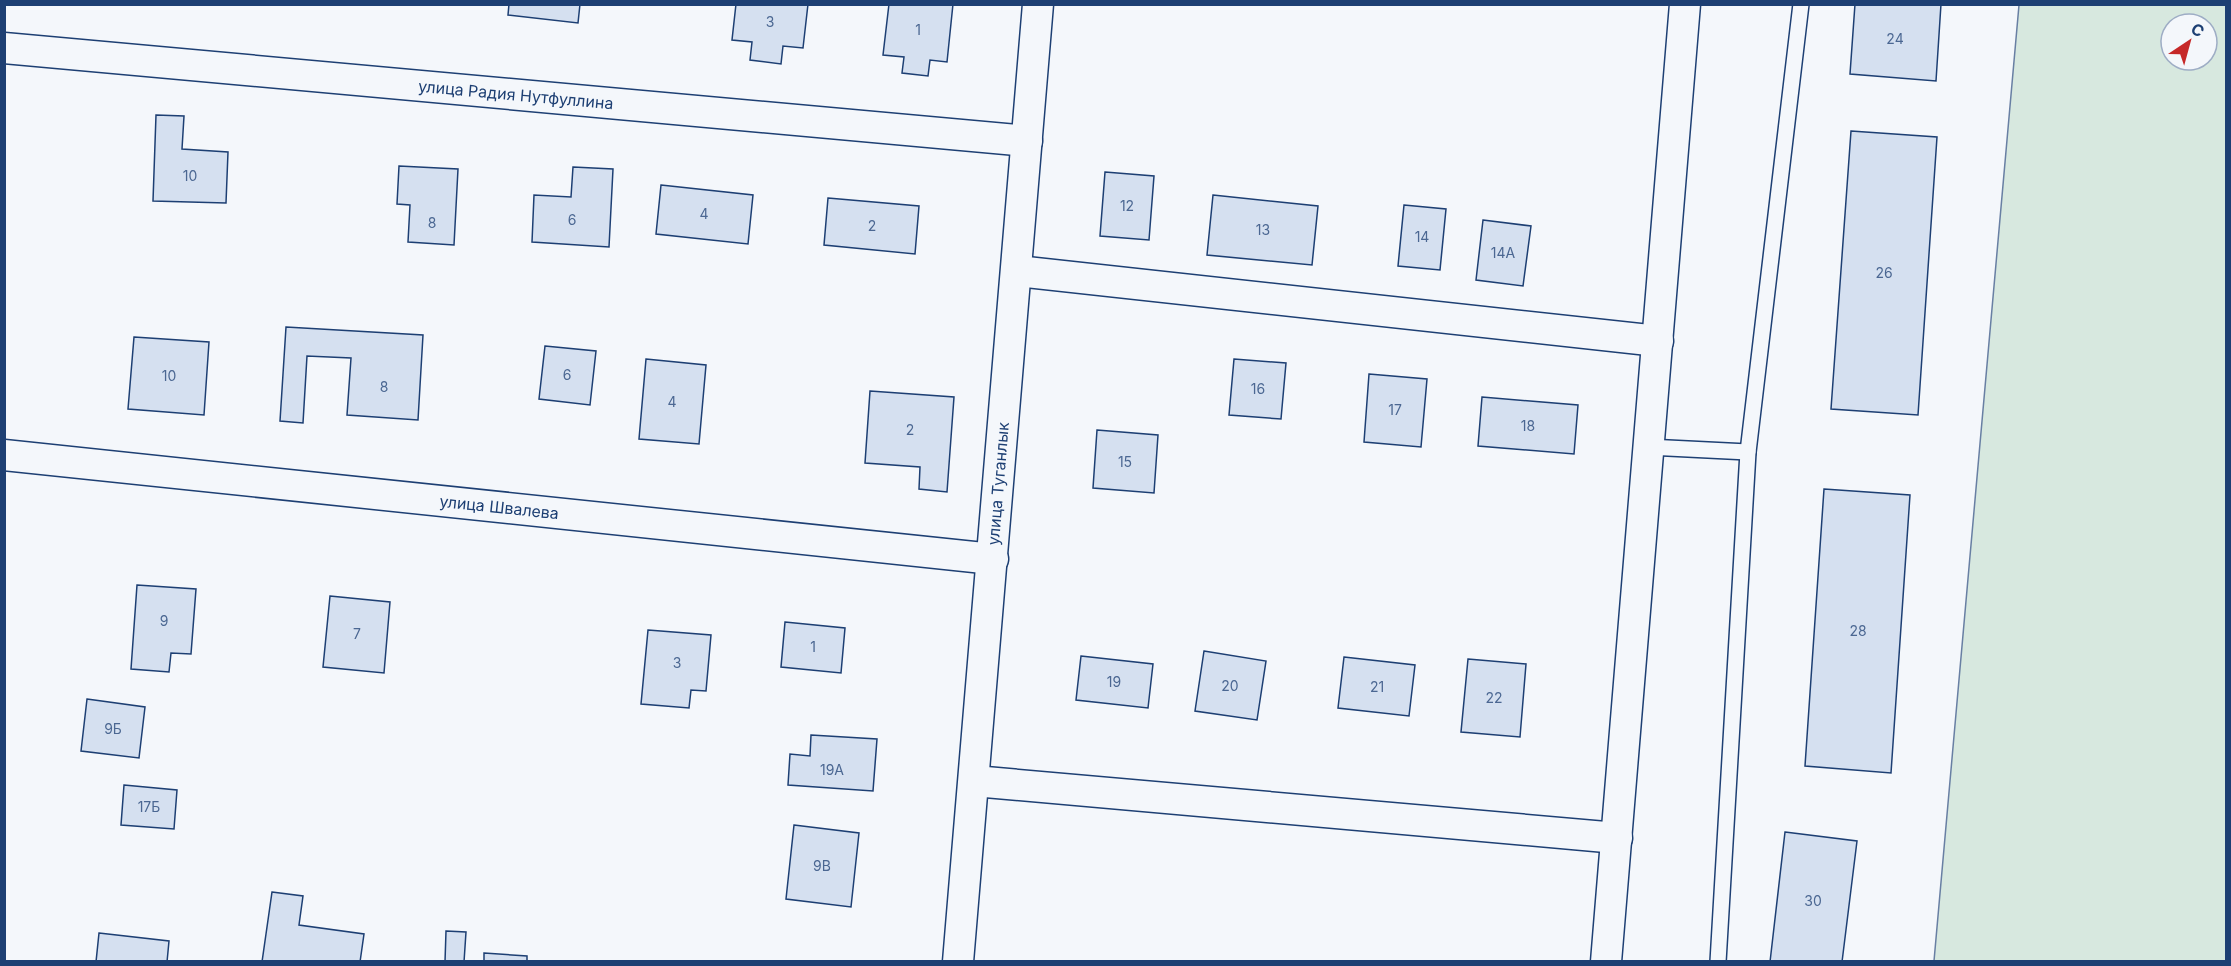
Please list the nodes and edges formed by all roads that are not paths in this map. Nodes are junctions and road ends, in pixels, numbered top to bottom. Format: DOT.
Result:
graph roads {
  1 [pos="1038,4"];
  2 [pos="1685,4"];
  3 [pos="1801,4"];
  4 [pos="4,48"];
  5 [pos="1027,141"];
  6 [pos="1017,271"];
  7 [pos="1658,341"];
  8 [pos="1648,447"];
  9 [pos="1748,452"];
  10 [pos="4,455"];
  11 [pos="993,559"];
  12 [pos="974,781"];
  13 [pos="1617,838"];
  14 [pos="958,962"];
  15 [pos="1606,962"];
  16 [pos="1718,962"];
  1 -- 5 [label="street, улица Туганлык"];
  2 -- 7 [label="street"];
  3 -- 9 [label="lane"];
  4 -- 5 [label="street, улица Радия Нутфуллина"];
  5 -- 6 [label="street, улица Туганлык"];
  6 -- 7 [label="street"];
  6 -- 11 [label="street, улица Туганлык"];
  7 -- 8 [label="street"];
  8 -- 9 [label="lane"];
  8 -- 13 [label="street"];
  9 -- 16 [label="lane"];
  10 -- 11 [label="street, улица Швалева"];
  11 -- 12 [label="street, улица Туганлык"];
  12 -- 13 [label="street"];
  12 -- 14 [label="street, улица Туганлык"];
  13 -- 15 [label="street"];
}
